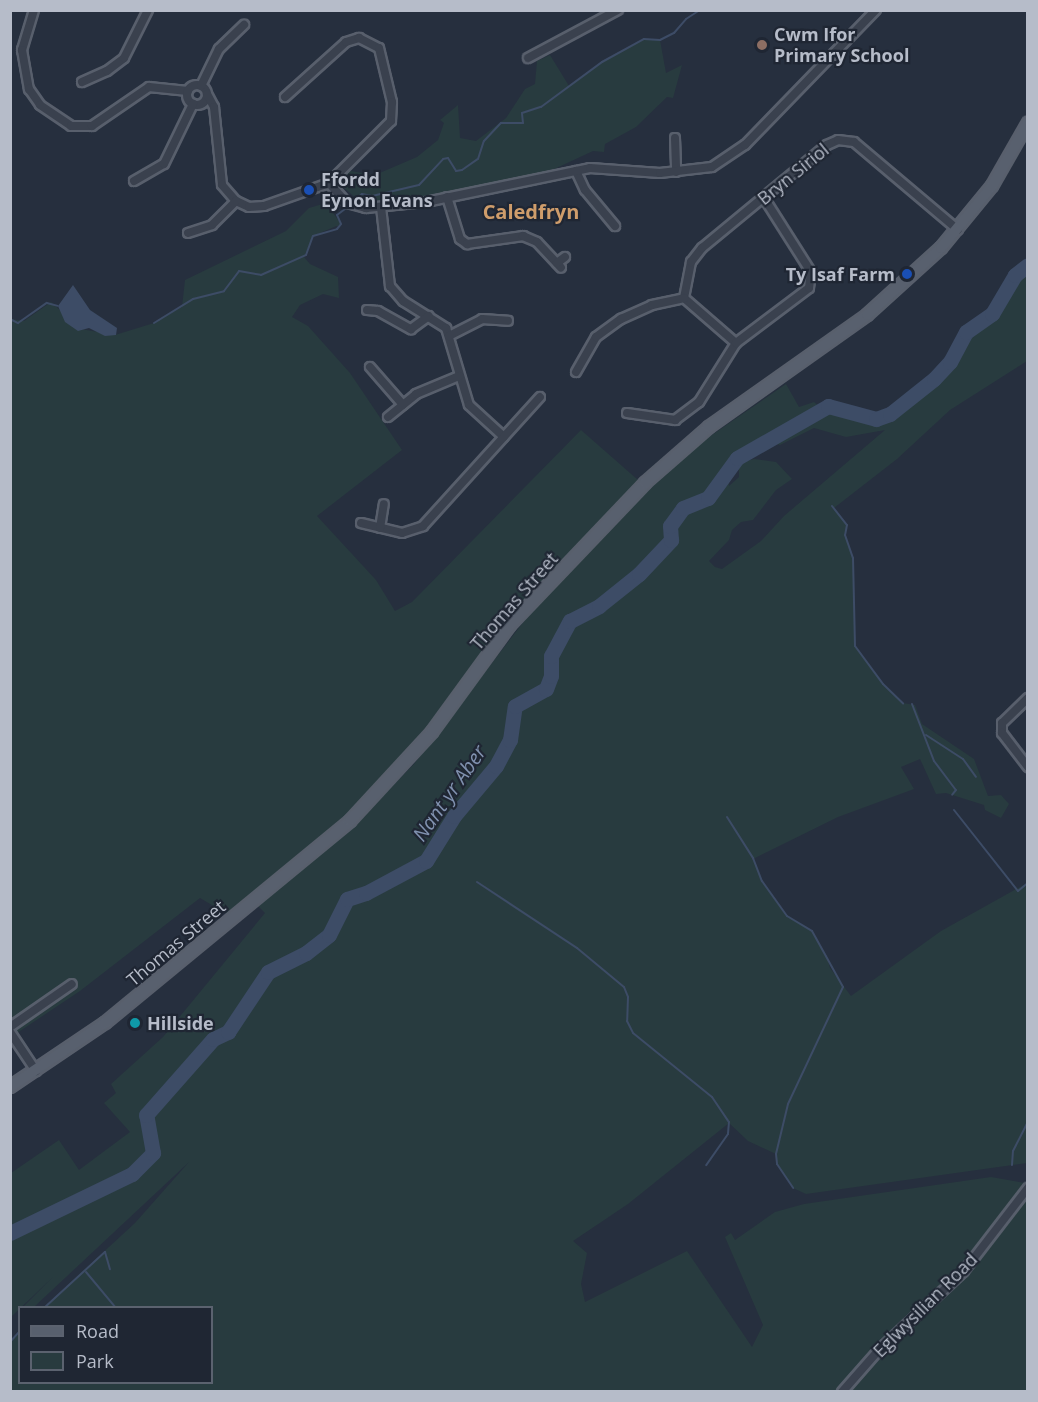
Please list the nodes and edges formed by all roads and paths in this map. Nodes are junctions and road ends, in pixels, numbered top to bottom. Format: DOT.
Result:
graph roads {
  1 [pos="34,10"];
  2 [pos="148,10"];
  3 [pos="618,10"];
  4 [pos="876,10"];
  5 [pos="244,25"];
  6 [pos="528,58"];
  7 [pos="82,82"];
  8 [pos="201,86"];
  9 [pos="188,91"];
  10 [pos="207,94"];
  11 [pos="285,97"];
  12 [pos="197,104"];
  13 [pos="214,115"];
  14 [pos="1028,123"];
  15 [pos="675,138"];
  16 [pos="576,171"];
  17 [pos="676,172"];
  18 [pos="134,181"];
  19 [pos="329,183"];
  20 [pos="447,197"];
  21 [pos="764,198"];
  22 [pos="236,201"];
  23 [pos="381,207"];
  24 [pos="615,226"];
  25 [pos="958,230"];
  26 [pos="188,232"];
  27 [pos="565,257"];
  28 [pos="684,298"];
  29 [pos="368,310"];
  30 [pos="429,316"];
  31 [pos="508,321"];
  32 [pos="449,336"];
  33 [pos="736,343"];
  34 [pos="370,367"];
  35 [pos="576,372"];
  36 [pos="459,376"];
  37 [pos="540,397"];
  38 [pos="403,405"];
  39 [pos="627,413"];
  40 [pos="388,417"];
  41 [pos="504,437"];
  42 [pos="384,504"];
  43 [pos="361,523"];
  44 [pos="380,528"];
  45 [pos="1028,698"];
  46 [pos="1028,767"];
  47 [pos="72,984"];
  48 [pos="10,1027"];
  49 [pos="10,1032"];
  50 [pos="36,1071"];
  51 [pos="10,1087"];
  52 [pos="1028,1188"];
  53 [pos="842,1392"];
  1 -- 9 [label="street"];
  2 -- 7 [label="street"];
  3 -- 6 [label="street"];
  4 -- 17 [label="street"];
  5 -- 8 [label="street"];
  8 -- 9 [label="street"];
  8 -- 10 [label="street"];
  9 -- 12 [label="street"];
  10 -- 12 [label="street"];
  10 -- 13 [label="street"];
  11 -- 19 [label="street"];
  12 -- 13 [label="street"];
  12 -- 18 [label="street"];
  13 -- 22 [label="street"];
  14 -- 25 [label="main road, Thomas Street"];
  15 -- 17 [label="street"];
  16 -- 17 [label="street"];
  16 -- 20 [label="street"];
  16 -- 24 [label="street"];
  19 -- 22 [label="street"];
  19 -- 23 [label="street"];
  20 -- 23 [label="street"];
  20 -- 27 [label="street"];
  21 -- 25 [label="street, Bryn Siriol"];
  21 -- 28 [label="street, Bryn Siriol"];
  21 -- 33 [label="street"];
  22 -- 26 [label="street"];
  23 -- 30 [label="street"];
  25 -- 50 [label="main road, Thomas Street"];
  28 -- 33 [label="street"];
  28 -- 35 [label="street"];
  29 -- 30 [label="street"];
  30 -- 32 [label="street"];
  31 -- 32 [label="street"];
  32 -- 36 [label="street"];
  33 -- 39 [label="street"];
  34 -- 38 [label="street"];
  36 -- 38 [label="street"];
  36 -- 41 [label="street"];
  37 -- 41 [label="street"];
  38 -- 40 [label="street"];
  41 -- 44 [label="street"];
  42 -- 44 [label="street"];
  43 -- 44 [label="street"];
  45 -- 46 [label="street"];
  47 -- 48 [label="street"];
  49 -- 50 [label="street"];
  50 -- 51 [label="main road, Thomas Street"];
  52 -- 53 [label="street, Eglwysilian Road"];
}
